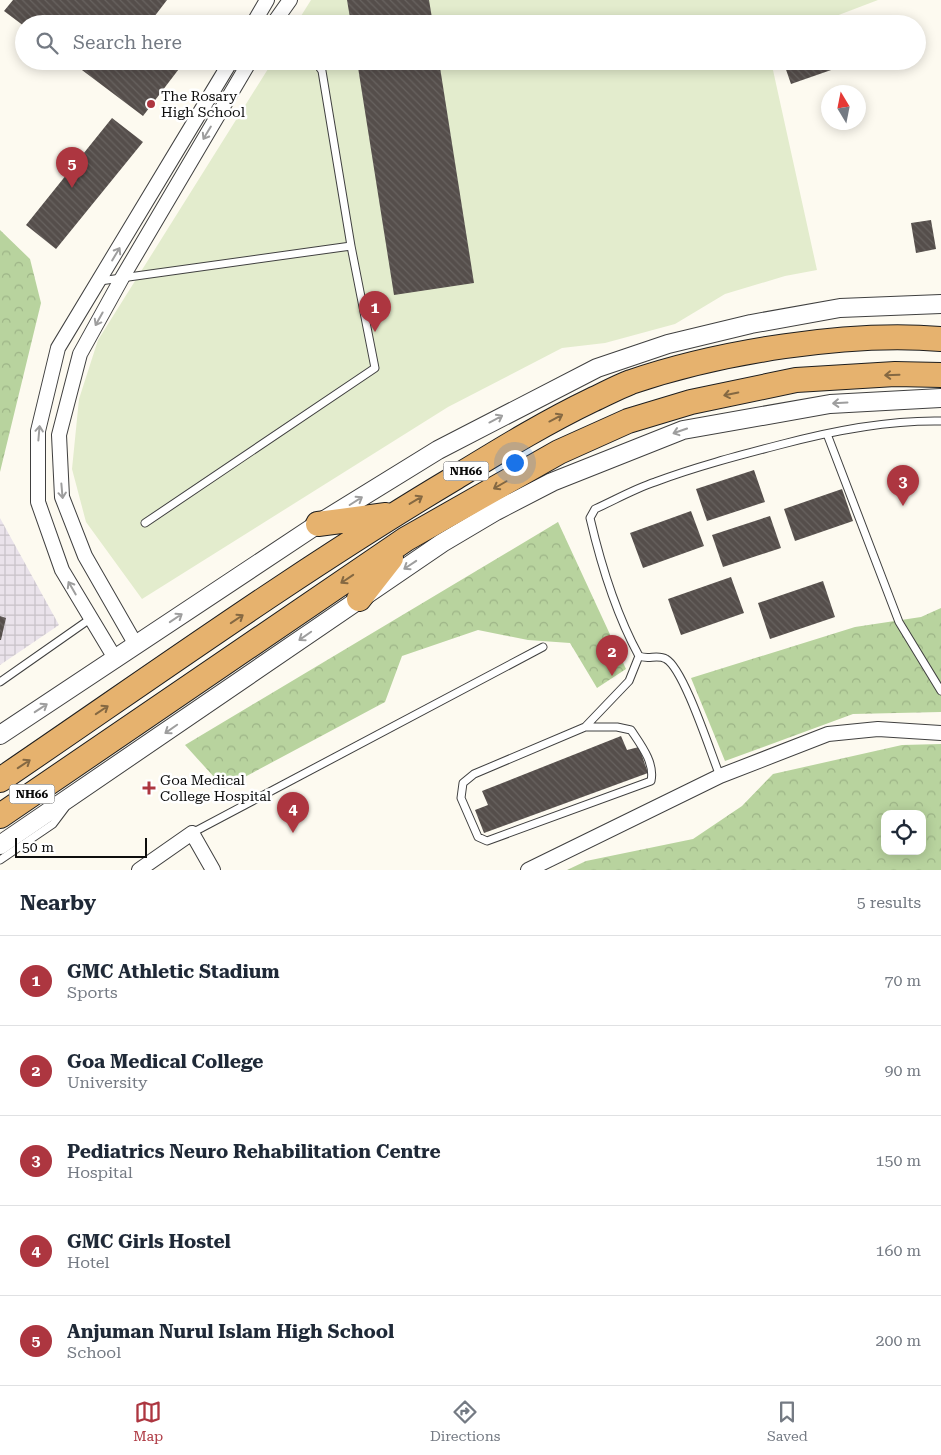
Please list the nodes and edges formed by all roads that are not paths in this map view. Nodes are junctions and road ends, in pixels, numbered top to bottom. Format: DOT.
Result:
graph roads {
  1 [pos="268,0"];
  2 [pos="290,0"];
  3 [pos="259,15"];
  4 [pos="280,15"];
  5 [pos="226,70"];
  6 [pos="245,70"];
  7 [pos="321,70"];
  8 [pos="350,246"];
  9 [pos="122,278"];
  10 [pos="100,281"];
  11 [pos="941,304"];
  12 [pos="941,339"];
  13 [pos="941,375"];
  14 [pos="941,398"];
  15 [pos="941,421"];
  16 [pos="827,434"];
  17 [pos="394,514"];
  18 [pos="145,523"];
  19 [pos="318,524"];
  20 [pos="406,539"];
  21 [pos="360,599"];
  22 [pos="90,619"];
  23 [pos="136,645"];
  24 [pos="542,647"];
  25 [pos="639,656"];
  26 [pos="116,660"];
  27 [pos="0,682"];
  28 [pos="941,691"];
  29 [pos="585,727"];
  30 [pos="941,733"];
  31 [pos="0,735"];
  32 [pos="720,776"];
  33 [pos="0,780"];
  34 [pos="74,795"];
  35 [pos="0,816"];
  36 [pos="192,833"];
  37 [pos="0,845"];
  38 [pos="0,860"];
  39 [pos="139,870"];
  40 [pos="212,870"];
  41 [pos="528,870"];
  1 -- 3 [label="street"];
  2 -- 4 [label="street"];
  10 -- 5 [label="street, one-way"];
  6 -- 9 [label="street, one-way"];
  7 -- 8 [label="lane"];
  8 -- 9 [label="lane"];
  8 -- 18 [label="lane"];
  9 -- 10 [label="lane"];
  9 -- 23 [label="street, one-way"];
  22 -- 10 [label="street, one-way"];
  19 -- 11 [label="street, one-way"];
  17 -- 12 [label="highway, NH66, one-way"];
  13 -- 20 [label="highway, NH66, one-way"];
  14 -- 21 [label="street, one-way"];
  15 -- 16 [label="lane"];
  16 -- 25 [label="lane"];
  16 -- 28 [label="lane"];
  17 -- 19 [label="highway"];
  33 -- 17 [label="highway, NH66, one-way"];
  23 -- 19 [label="street, one-way"];
  20 -- 21 [label="highway"];
  20 -- 35 [label="highway, NH66, one-way"];
  21 -- 34 [label="street, one-way"];
  22 -- 26 [label="street"];
  22 -- 27 [label="lane"];
  23 -- 26 [label="street"];
  24 -- 36 [label="lane"];
  25 -- 29 [label="lane"];
  25 -- 32 [label="lane"];
  31 -- 26 [label="street, one-way"];
  29 -- 29 [label="lane"];
  30 -- 32 [label="street"];
  32 -- 41 [label="street"];
  34 -- 37 [label="street"];
  34 -- 38 [label="lane"];
  36 -- 39 [label="street"];
  36 -- 40 [label="street"];
}
